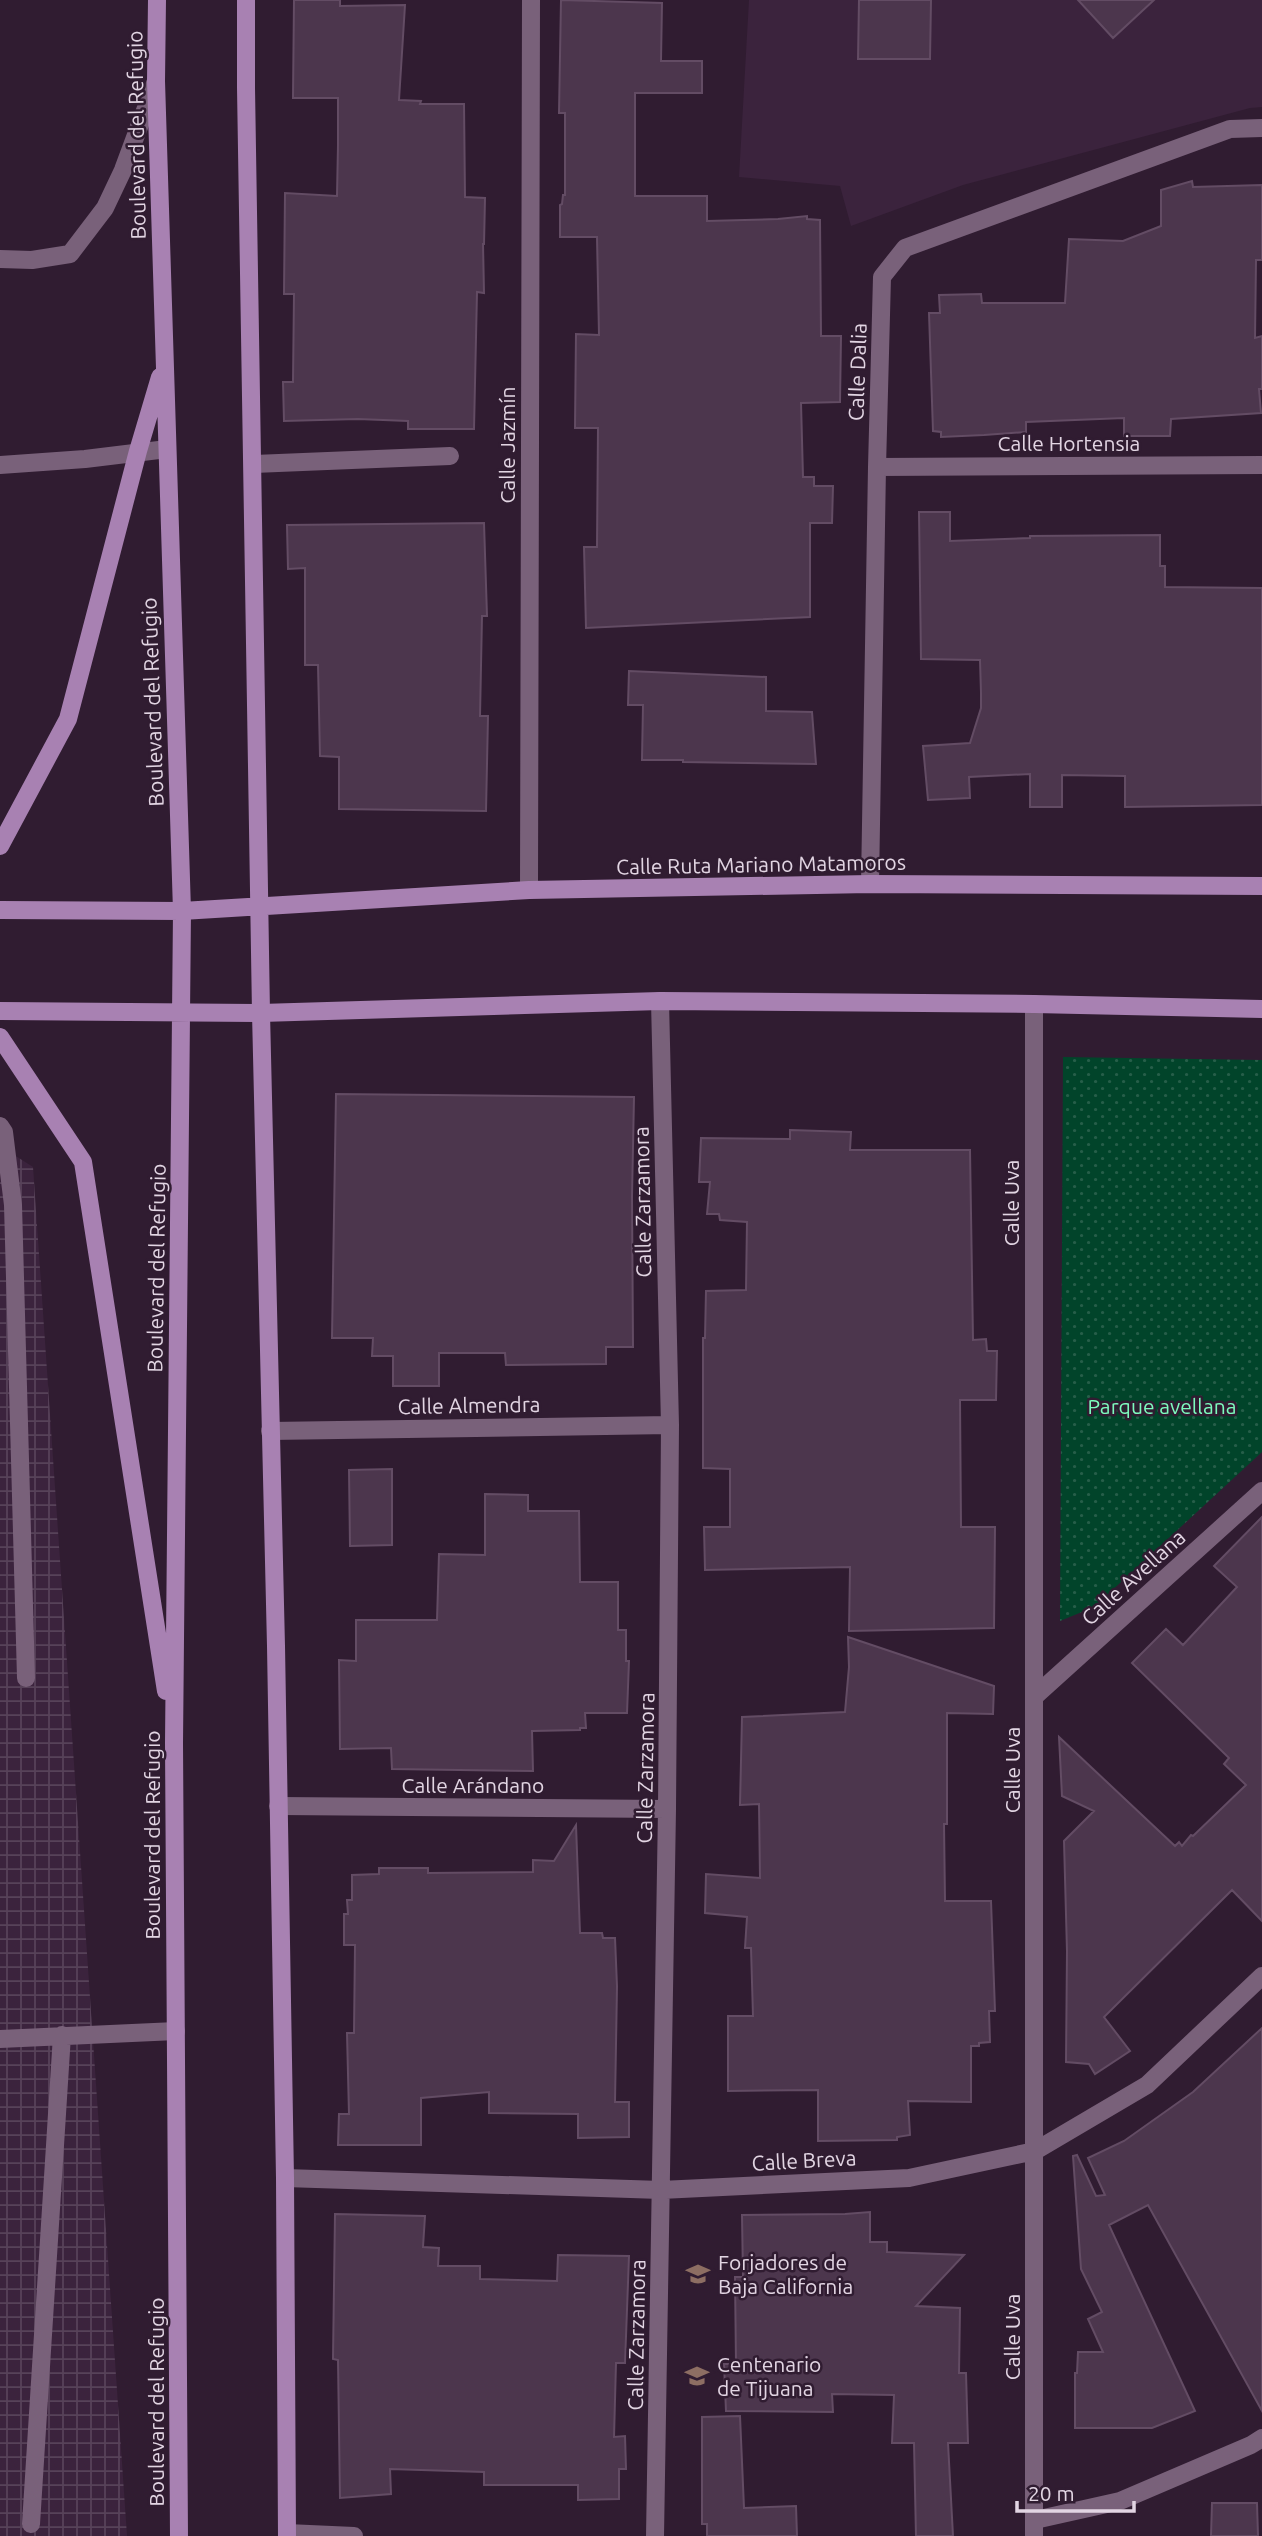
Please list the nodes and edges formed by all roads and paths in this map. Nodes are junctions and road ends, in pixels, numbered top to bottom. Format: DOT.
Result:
graph roads {
  1 [pos="157,0"];
  2 [pos="246,0"];
  3 [pos="531,0"];
  4 [pos="156,81"];
  5 [pos="1262,128"];
  6 [pos="0,259"];
  7 [pos="164,364"];
  8 [pos="167,449"];
  9 [pos="138,452"];
  10 [pos="450,456"];
  11 [pos="253,464"];
  12 [pos="0,465"];
  13 [pos="1262,465"];
  14 [pos="877,467"];
  15 [pos="0,846"];
  16 [pos="870,884"];
  17 [pos="1262,886"];
  18 [pos="529,890"];
  19 [pos="260,906"];
  20 [pos="0,910"];
  21 [pos="181,911"];
  22 [pos="660,1001"];
  23 [pos="1034,1004"];
  24 [pos="1262,1009"];
  25 [pos="0,1011"];
  26 [pos="182,1013"];
  27 [pos="261,1013"];
  28 [pos="0,1037"];
  29 [pos="0,1126"];
  30 [pos="670,1425"];
  31 [pos="270,1431"];
  32 [pos="1262,1491"];
  33 [pos="26,1678"];
  34 [pos="1034,1697"];
  35 [pos="174,1743"];
  36 [pos="278,1806"];
  37 [pos="667,1810"];
  38 [pos="1262,1976"];
  39 [pos="176,2031"];
  40 [pos="62,2035"];
  41 [pos="0,2039"];
  42 [pos="1035,2151"];
  43 [pos="285,2178"];
  44 [pos="661,2190"];
  45 [pos="1262,2438"];
  46 [pos="31,2524"];
  47 [pos="1034,2528"];
  48 [pos="287,2534"];
  49 [pos="179,2536"];
  50 [pos="354,2536"];
  51 [pos="655,2536"];
  1 -- 4 [label="main road, Boulevard del Refugio"];
  2 -- 11 [label="main road"];
  3 -- 18 [label="street, Calle Jazmín"];
  4 -- 6 [label="street"];
  4 -- 7 [label="main road, Boulevard del Refugio"];
  5 -- 14 [label="street, Calle Dalia"];
  7 -- 8 [label="main road, Boulevard del Refugio"];
  7 -- 9 [label="main road"];
  8 -- 9 [label="street"];
  8 -- 21 [label="main road, Boulevard del Refugio"];
  9 -- 12 [label="street"];
  9 -- 15 [label="main road"];
  10 -- 11 [label="street"];
  11 -- 19 [label="main road"];
  13 -- 14 [label="street, Calle Hortensia"];
  14 -- 16 [label="street, Calle Dalia"];
  16 -- 17 [label="main road, Calle Ruta Mariano Matamoros"];
  16 -- 18 [label="main road, Calle Ruta Mariano Matamoros"];
  18 -- 19 [label="main road, Calle Ruta Mariano Matamoros"];
  19 -- 21 [label="main road, Calle Ruta Mariano Matamoros"];
  19 -- 27 [label="main road"];
  20 -- 21 [label="main road, Calle Ruta Mariano Matamoros"];
  21 -- 26 [label="main road, Boulevard del Refugio"];
  22 -- 23 [label="main road"];
  22 -- 27 [label="main road"];
  22 -- 30 [label="street, Calle Zarzamora"];
  23 -- 24 [label="main road"];
  23 -- 34 [label="street, Calle Uva"];
  25 -- 26 [label="main road"];
  26 -- 27 [label="main road"];
  26 -- 35 [label="main road, Boulevard del Refugio"];
  27 -- 31 [label="main road"];
  28 -- 35 [label="main road"];
  29 -- 33 [label="street"];
  30 -- 31 [label="street, Calle Almendra"];
  30 -- 37 [label="street, Calle Zarzamora"];
  31 -- 36 [label="main road"];
  32 -- 34 [label="street, Calle Avellana"];
  34 -- 42 [label="street, Calle Uva"];
  35 -- 39 [label="main road, Boulevard del Refugio"];
  36 -- 37 [label="street, Calle Arándano"];
  36 -- 43 [label="main road"];
  37 -- 44 [label="street, Calle Zarzamora"];
  38 -- 42 [label="street, Calle Breva"];
  39 -- 40 [label="street"];
  39 -- 49 [label="main road, Boulevard del Refugio"];
  40 -- 41 [label="street"];
  40 -- 46 [label="street"];
  42 -- 44 [label="street, Calle Breva"];
  42 -- 47 [label="street, Calle Uva"];
  43 -- 44 [label="street, Calle Breva"];
  43 -- 48 [label="main road"];
  44 -- 51 [label="street, Calle Zarzamora"];
  45 -- 47 [label="street"];
  48 -- 50 [label="street"];
}
